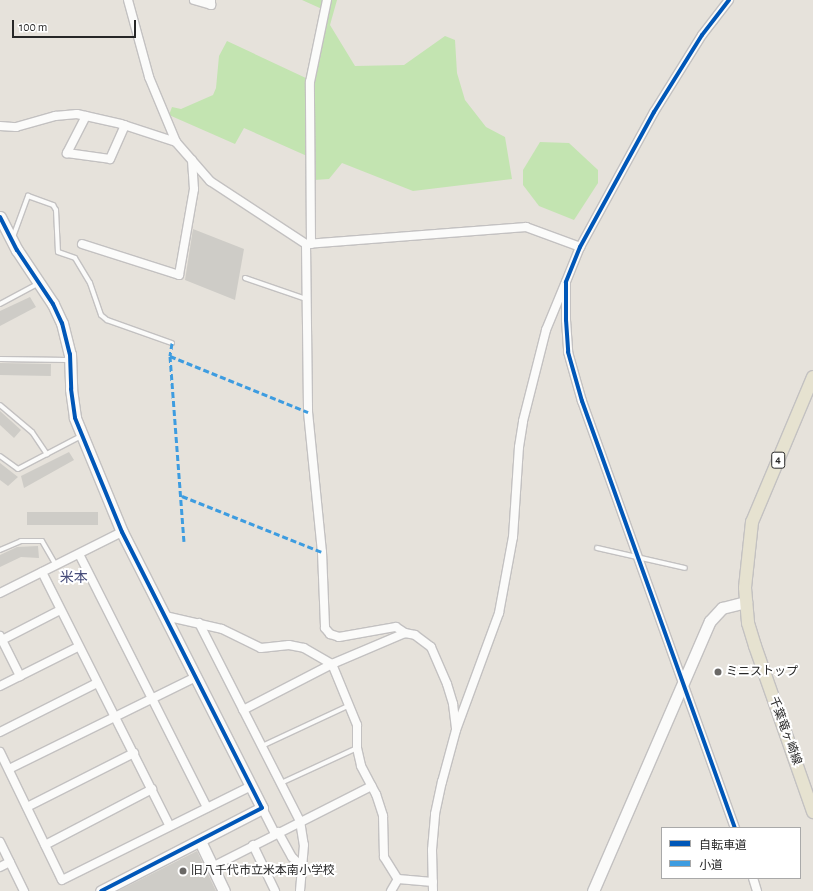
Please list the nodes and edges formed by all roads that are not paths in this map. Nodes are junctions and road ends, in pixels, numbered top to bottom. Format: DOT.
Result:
graph roads {
  1 [pos="128,0"];
  2 [pos="194,0"];
  3 [pos="211,0"];
  4 [pos="327,0"];
  5 [pos="729,0"];
  6 [pos="86,116"];
  7 [pos="125,125"];
  8 [pos="0,126"];
  9 [pos="176,142"];
  10 [pos="192,160"];
  11 [pos="0,217"];
  12 [pos="12,241"];
  13 [pos="82,244"];
  14 [pos="308,244"];
  15 [pos="580,247"];
  16 [pos="245,278"];
  17 [pos="566,282"];
  18 [pos="39,283"];
  19 [pos="0,297"];
  20 [pos="307,300"];
  21 [pos="2,303"];
  22 [pos="172,343"];
  23 [pos="0,359"];
  24 [pos="71,360"];
  25 [pos="813,377"];
  26 [pos="0,405"];
  27 [pos="81,436"];
  28 [pos="47,454"];
  29 [pos="0,456"];
  30 [pos="122,532"];
  31 [pos="597,548"];
  32 [pos="0,550"];
  33 [pos="79,554"];
  34 [pos="636,557"];
  35 [pos="56,565"];
  36 [pos="685,568"];
  37 [pos="42,572"];
  38 [pos="0,593"];
  39 [pos="746,602"];
  40 [pos="60,610"];
  41 [pos="165,616"];
  42 [pos="199,623"];
  43 [pos="405,633"];
  44 [pos="1,638"];
  45 [pos="78,647"];
  46 [pos="332,664"];
  47 [pos="20,676"];
  48 [pos="196,677"];
  49 [pos="684,680"];
  50 [pos="97,682"];
  51 [pos="0,686"];
  52 [pos="154,698"];
  53 [pos="350,705"];
  54 [pos="243,710"];
  55 [pos="115,717"];
  56 [pos="456,730"];
  57 [pos="0,732"];
  58 [pos="262,746"];
  59 [pos="357,748"];
  60 [pos="0,752"];
  61 [pos="134,753"];
  62 [pos="8,769"];
  63 [pos="280,783"];
  64 [pos="250,786"];
  65 [pos="372,786"];
  66 [pos="152,789"];
  67 [pos="26,807"];
  68 [pos="207,807"];
  69 [pos="262,808"];
  70 [pos="813,812"];
  71 [pos="300,821"];
  72 [pos="170,826"];
  73 [pos="735,827"];
  74 [pos="277,833"];
  75 [pos="200,841"];
  76 [pos="0,842"];
  77 [pos="45,845"];
  78 [pos="253,845"];
  79 [pos="10,862"];
  80 [pos="0,867"];
  81 [pos="212,867"];
  82 [pos="302,867"];
  83 [pos="398,879"];
  84 [pos="753,879"];
  85 [pos="433,882"];
  86 [pos="24,891"];
  87 [pos="101,891"];
  88 [pos="224,891"];
  89 [pos="275,891"];
  90 [pos="300,891"];
  91 [pos="391,891"];
  92 [pos="434,891"];
  93 [pos="593,891"];
  94 [pos="757,891"];
  1 -- 9 [label="street"];
  2 -- 3 [label="street"];
  4 -- 14 [label="street"];
  5 -- 15 [label="street"];
  6 -- 7 [label="street"];
  6 -- 7 [label="street"];
  6 -- 8 [label="street"];
  7 -- 9 [label="street"];
  9 -- 10 [label="street"];
  10 -- 13 [label="street"];
  10 -- 14 [label="street"];
  11 -- 12 [label="street"];
  12 -- 18 [label="street"];
  12 -- 22 [label="lane"];
  14 -- 15 [label="street"];
  14 -- 20 [label="street"];
  15 -- 17 [label="street"];
  16 -- 20 [label="lane"];
  17 -- 34 [label="street"];
  17 -- 56 [label="street"];
  18 -- 21 [label="lane"];
  18 -- 24 [label="street"];
  19 -- 21 [label="lane"];
  20 -- 43 [label="street"];
  23 -- 24 [label="lane"];
  24 -- 27 [label="street"];
  25 -- 39 [label="main road, 千葉竜ヶ崎線 / 4"];
  26 -- 28 [label="lane"];
  27 -- 28 [label="lane"];
  27 -- 30 [label="street"];
  28 -- 29 [label="lane"];
  30 -- 33 [label="street"];
  30 -- 41 [label="street"];
  31 -- 34 [label="lane"];
  32 -- 35 [label="lane"];
  33 -- 35 [label="street"];
  33 -- 52 [label="street"];
  34 -- 36 [label="lane"];
  34 -- 49 [label="street"];
  35 -- 37 [label="street"];
  37 -- 38 [label="street"];
  37 -- 40 [label="street"];
  39 -- 49 [label="street"];
  39 -- 70 [label="main road, 千葉竜ヶ崎線 / 4"];
  40 -- 44 [label="street"];
  40 -- 45 [label="street"];
  41 -- 42 [label="street"];
  41 -- 48 [label="street"];
  42 -- 46 [label="street"];
  42 -- 54 [label="street"];
  43 -- 46 [label="street"];
  43 -- 56 [label="street"];
  44 -- 47 [label="street"];
  45 -- 47 [label="street"];
  45 -- 50 [label="street"];
  46 -- 53 [label="street"];
  46 -- 54 [label="street"];
  47 -- 51 [label="street"];
  48 -- 52 [label="street"];
  48 -- 64 [label="street"];
  49 -- 73 [label="street"];
  49 -- 93 [label="street"];
  50 -- 55 [label="street"];
  50 -- 57 [label="street"];
  52 -- 55 [label="street"];
  52 -- 68 [label="street"];
  53 -- 58 [label="lane"];
  53 -- 59 [label="street"];
  54 -- 58 [label="street"];
  55 -- 61 [label="street"];
  55 -- 62 [label="street"];
  56 -- 85 [label="street"];
  58 -- 63 [label="street"];
  59 -- 63 [label="lane"];
  59 -- 65 [label="street"];
  60 -- 62 [label="street"];
  61 -- 66 [label="street"];
  61 -- 67 [label="street"];
  62 -- 67 [label="street"];
  63 -- 71 [label="street"];
  64 -- 68 [label="street"];
  64 -- 69 [label="street"];
  65 -- 71 [label="street"];
  65 -- 83 [label="street"];
  66 -- 72 [label="street"];
  66 -- 77 [label="street"];
  67 -- 77 [label="street"];
  68 -- 72 [label="street"];
  69 -- 74 [label="street"];
  69 -- 75 [label="street"];
  71 -- 74 [label="street"];
  71 -- 82 [label="street"];
  72 -- 77 [label="street"];
  74 -- 78 [label="street"];
  74 -- 82 [label="street"];
  75 -- 81 [label="street"];
  75 -- 87 [label="street"];
  76 -- 79 [label="street"];
  78 -- 81 [label="street"];
  78 -- 89 [label="street"];
  79 -- 80 [label="street"];
  79 -- 86 [label="street"];
  81 -- 88 [label="street"];
  82 -- 90 [label="street"];
  83 -- 85 [label="street"];
  83 -- 91 [label="street"];
  84 -- 94 [label="street"];
  85 -- 92 [label="street"];
}
